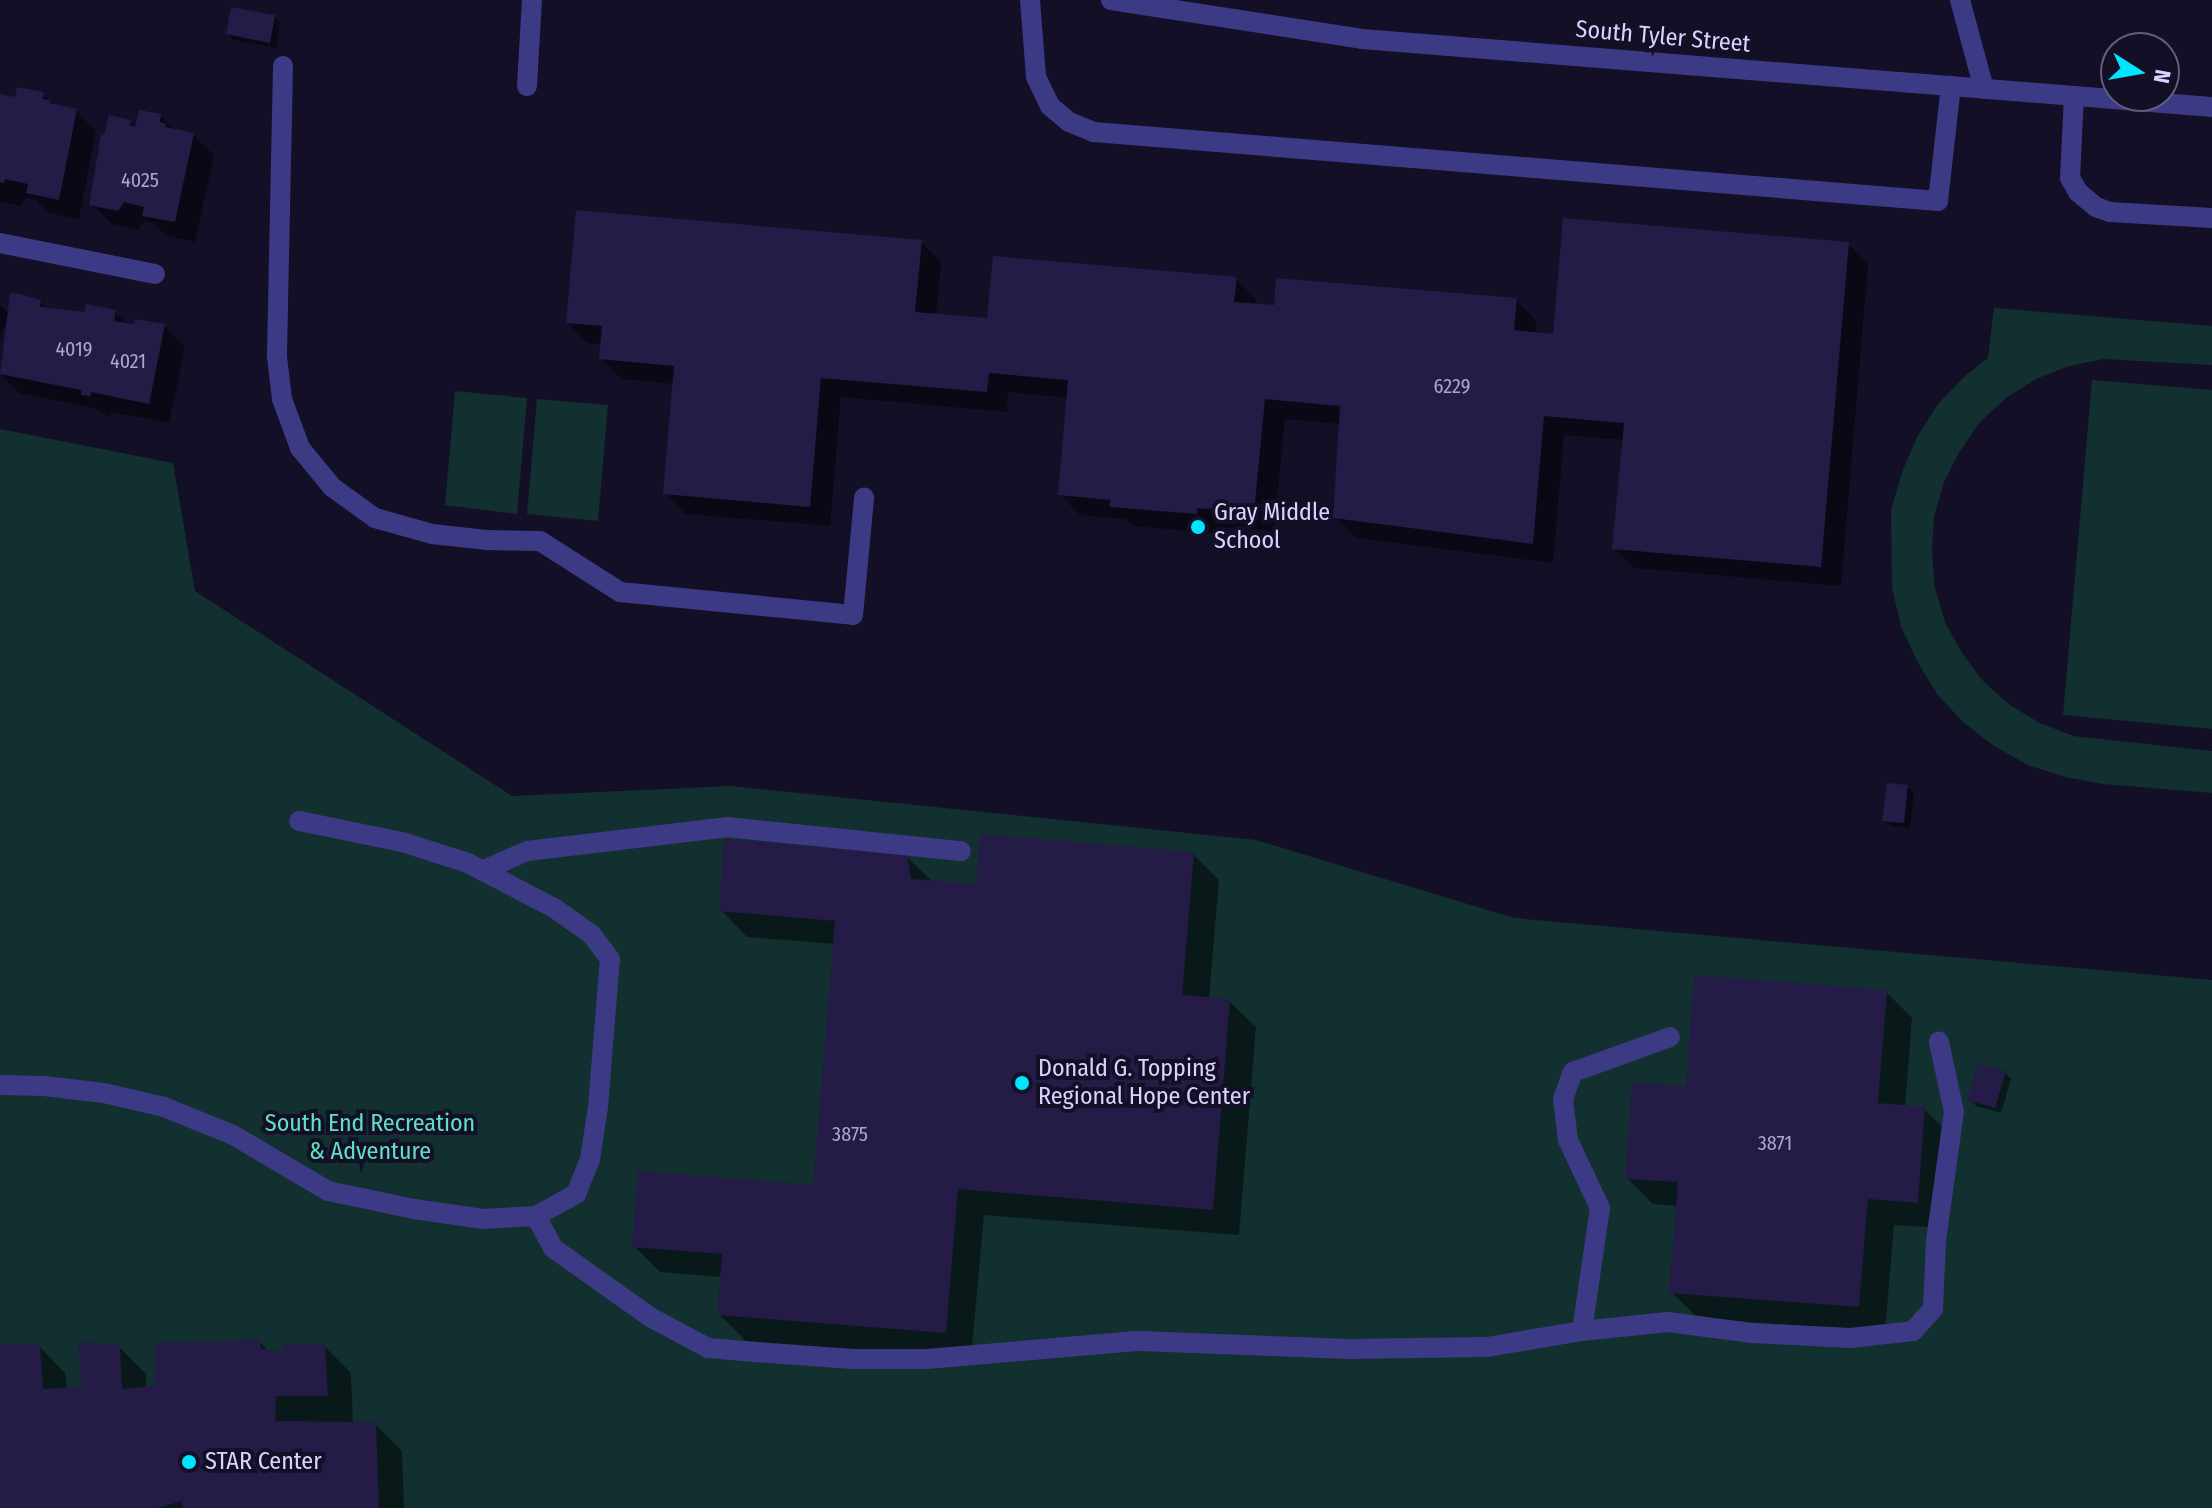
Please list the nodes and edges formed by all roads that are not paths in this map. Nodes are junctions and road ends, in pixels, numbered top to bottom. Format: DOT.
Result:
graph roads {
  1 [pos="532,0"];
  2 [pos="1030,0"];
  3 [pos="1111,0"];
  4 [pos="1960,0"];
  5 [pos="283,66"];
  6 [pos="527,86"];
  7 [pos="1951,86"];
  8 [pos="1984,89"];
  9 [pos="2074,96"];
  10 [pos="2212,107"];
  11 [pos="2212,218"];
  12 [pos="0,243"];
  13 [pos="155,274"];
  14 [pos="864,498"];
  15 [pos="299,821"];
  16 [pos="961,851"];
  17 [pos="482,871"];
  18 [pos="1670,1037"];
  19 [pos="1939,1042"];
  20 [pos="0,1085"];
  21 [pos="536,1216"];
  22 [pos="1582,1331"];
  1 -- 6 [label="street"];
  2 -- 7 [label="street"];
  3 -- 7 [label="street, South Tyler Street"];
  4 -- 8 [label="street"];
  5 -- 14 [label="street"];
  7 -- 8 [label="street, South Tyler Street"];
  8 -- 9 [label="street, South Tyler Street"];
  9 -- 10 [label="street, South Tyler Street"];
  9 -- 11 [label="street"];
  12 -- 13 [label="street"];
  15 -- 17 [label="street"];
  16 -- 17 [label="street"];
  17 -- 21 [label="street"];
  18 -- 22 [label="street"];
  19 -- 22 [label="street"];
  20 -- 21 [label="street"];
  21 -- 22 [label="street"];
}
